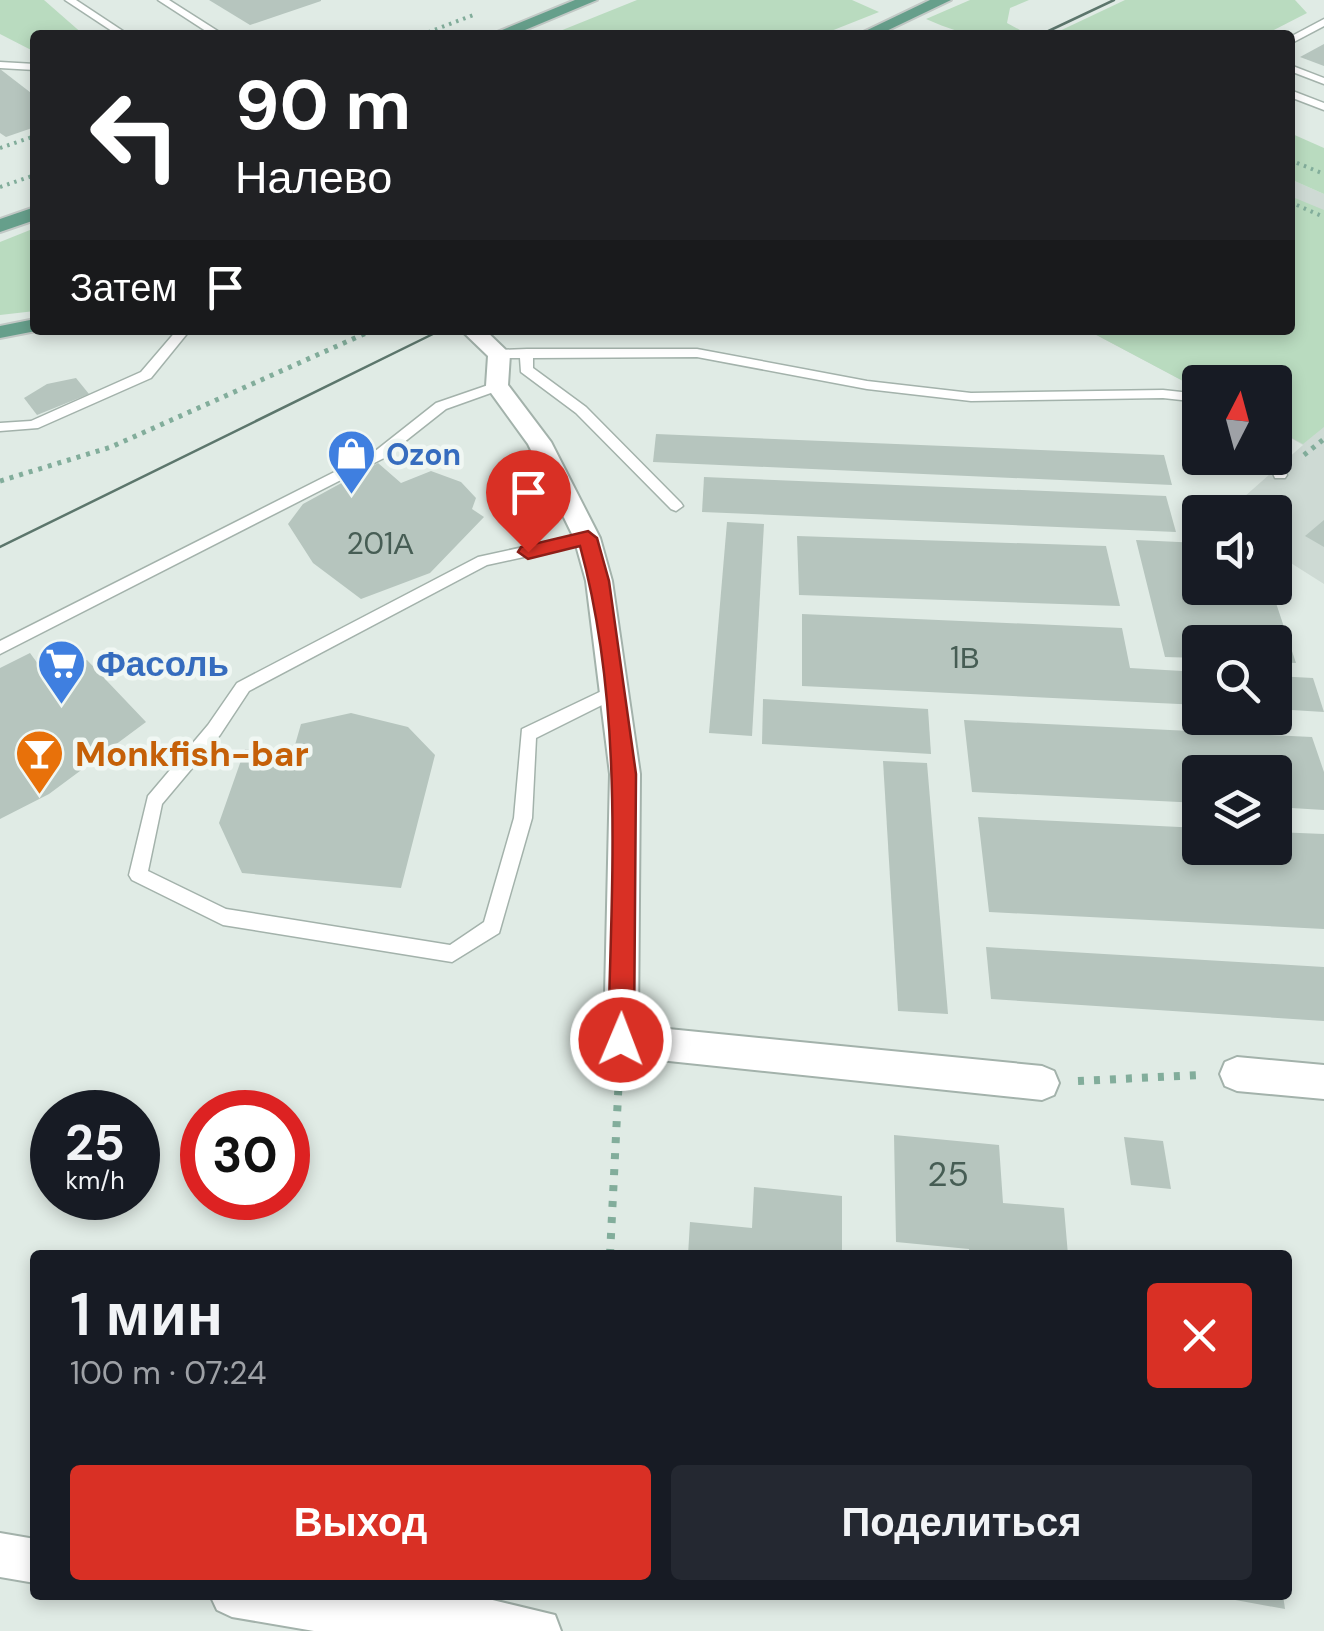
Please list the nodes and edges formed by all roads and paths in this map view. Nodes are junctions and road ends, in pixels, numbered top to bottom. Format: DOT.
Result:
graph roads {
  1 [pos="70,0"];
  2 [pos="163,0"];
  3 [pos="589,0"];
  4 [pos="943,0"];
  5 [pos="476,14"];
  6 [pos="1324,22"];
  7 [pos="116,30"];
  8 [pos="212,30"];
  9 [pos="434,30"];
  10 [pos="511,30"];
  11 [pos="876,30"];
  12 [pos="1295,38"];
  13 [pos="0,65"];
  14 [pos="30,67"];
  15 [pos="1295,70"];
  16 [pos="1324,81"];
  17 [pos="1295,95"];
  18 [pos="1324,107"];
  19 [pos="30,138"];
  20 [pos="0,148"];
  21 [pos="1295,162"];
  22 [pos="1324,174"];
  23 [pos="30,176"];
  24 [pos="0,187"];
  25 [pos="1295,204"];
  26 [pos="30,215"];
  27 [pos="1324,217"];
  28 [pos="0,226"];
  29 [pos="30,326"];
  30 [pos="0,330"];
  31 [pos="180,335"];
  32 [pos="362,335"];
  33 [pos="481,335"];
  34 [pos="513,354"];
  35 [pos="497,386"];
  36 [pos="1182,396"];
  37 [pos="0,427"];
  38 [pos="0,481"];
  39 [pos="676,506"];
  40 [pos="588,538"];
  41 [pos="0,648"];
  42 [pos="614,692"];
  43 [pos="621,1040"];
  44 [pos="1237,1074"];
  45 [pos="1324,1082"];
  46 [pos="1042,1083"];
  47 [pos="610,1250"];
  48 [pos="0,1556"];
  49 [pos="30,1561"];
  50 [pos="261,1600"];
  51 [pos="457,1604"];
  52 [pos="539,1631"];
  1 -- 7 [label="lane"];
  2 -- 8 [label="lane"];
  3 -- 10 [label="main road"];
  4 -- 11 [label="main road"];
  5 -- 9 [label="path"];
  6 -- 12 [label="lane"];
  13 -- 14 [label="lane"];
  15 -- 16 [label="lane"];
  17 -- 18 [label="lane"];
  19 -- 20 [label="path"];
  21 -- 22 [label="path"];
  23 -- 24 [label="path"];
  25 -- 27 [label="path"];
  26 -- 28 [label="main road"];
  29 -- 30 [label="main road"];
  31 -- 37 [label="lane"];
  32 -- 38 [label="path"];
  33 -- 34 [label="street"];
  34 -- 35 [label="street"];
  34 -- 36 [label="lane"];
  34 -- 39 [label="lane"];
  35 -- 40 [label="street"];
  35 -- 41 [label="lane"];
  40 -- 42 [label="street"];
  40 -- 42 [label="lane"];
  42 -- 43 [label="street"];
  43 -- 46 [label="street"];
  43 -- 47 [label="path"];
  44 -- 45 [label="street"];
  44 -- 46 [label="path"];
  48 -- 49 [label="street"];
  50 -- 51 [label="street"];
  51 -- 52 [label="street"];
}
